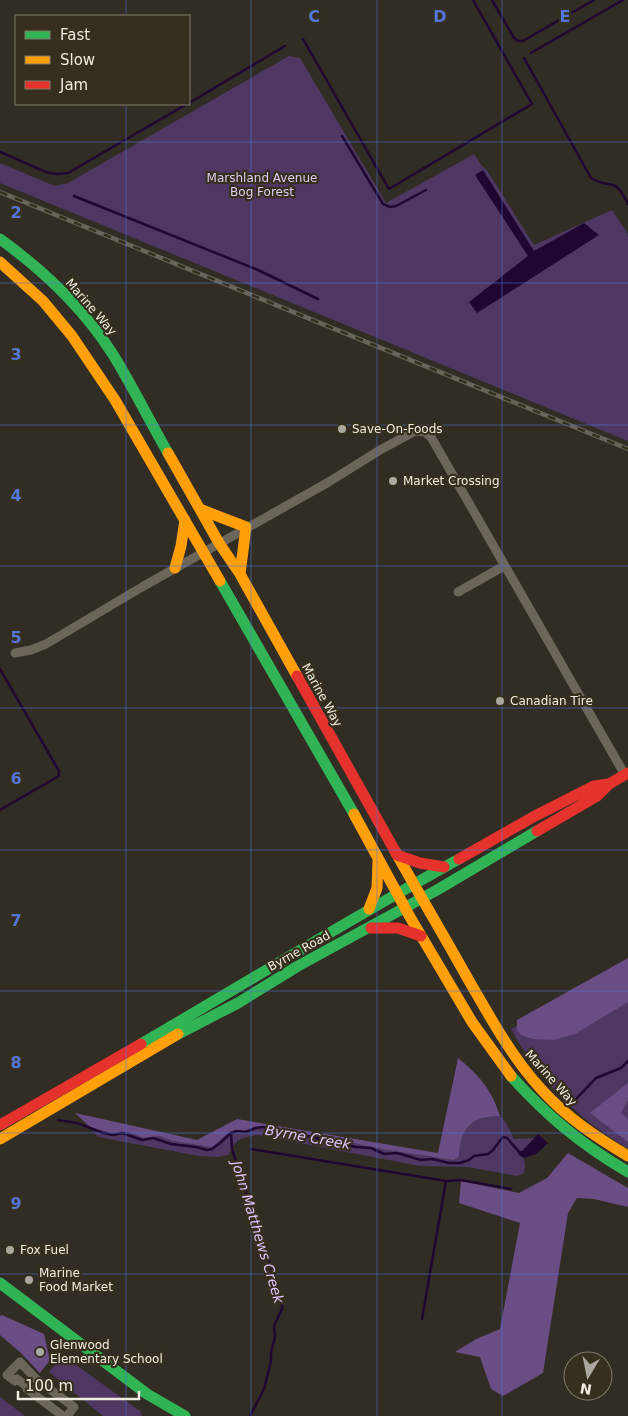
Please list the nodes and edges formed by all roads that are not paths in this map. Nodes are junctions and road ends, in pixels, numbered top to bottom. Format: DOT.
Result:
graph roads {
  1 [pos="0,239"];
  2 [pos="0,262"];
  3 [pos="202,510"];
  4 [pos="185,520"];
  5 [pos="246,528"];
  6 [pos="219,542"];
  7 [pos="203,552"];
  8 [pos="504,566"];
  9 [pos="175,568"];
  10 [pos="240,574"];
  11 [pos="458,592"];
  12 [pos="15,653"];
  13 [pos="626,774"];
  14 [pos="610,784"];
  15 [pos="397,855"];
  16 [pos="378,858"];
  17 [pos="444,867"];
  18 [pos="414,884"];
  19 [pos="397,894"];
  20 [pos="422,898"];
  21 [pos="405,908"];
  22 [pos="369,909"];
  23 [pos="371,928"];
  24 [pos="422,936"];
  25 [pos="0,1125"];
  26 [pos="0,1139"];
  27 [pos="628,1156"];
  28 [pos="628,1172"];
  29 [pos="0,1284"];
  30 [pos="13,1294"];
  31 [pos="1,1299"];
  32 [pos="178,1414"];
  33 [pos="63,1416"];
  34 [pos="67,1416"];
  1 -- 3 [label="main road, Marine Way"];
  2 -- 4 [label="main road, Marine Way"];
  3 -- 5 [label="main road"];
  3 -- 6 [label="main road, Marine Way"];
  4 -- 7 [label="main road, Marine Way"];
  4 -- 9 [label="main road"];
  5 -- 6 [label="street"];
  5 -- 8 [label="street"];
  5 -- 10 [label="main road"];
  6 -- 7 [label="street"];
  6 -- 10 [label="main road, Marine Way"];
  7 -- 9 [label="street"];
  7 -- 16 [label="main road, Marine Way"];
  8 -- 11 [label="street"];
  8 -- 13 [label="street"];
  9 -- 12 [label="street"];
  10 -- 15 [label="main road, Marine Way"];
  13 -- 14 [label="main road, Byrne Road"];
  14 -- 17 [label="main road, Byrne Road"];
  14 -- 20 [label="main road, Byrne Road"];
  15 -- 17 [label="main road"];
  15 -- 18 [label="main road, Marine Way"];
  16 -- 19 [label="main road, Marine Way"];
  16 -- 22 [label="main road"];
  17 -- 18 [label="main road, Byrne Road"];
  18 -- 19 [label="main road, Byrne Road"];
  18 -- 20 [label="main road, Marine Way"];
  19 -- 21 [label="main road, Marine Way"];
  19 -- 22 [label="main road, Byrne Road"];
  20 -- 21 [label="main road, Byrne Road"];
  20 -- 27 [label="main road, Marine Way"];
  21 -- 23 [label="main road, Byrne Road"];
  21 -- 24 [label="main road, Marine Way"];
  22 -- 25 [label="main road, Byrne Road"];
  23 -- 24 [label="main road"];
  23 -- 26 [label="main road, Byrne Road"];
  24 -- 28 [label="main road, Marine Way"];
  29 -- 30 [label="main road"];
  30 -- 31 [label="main road"];
  30 -- 32 [label="main road"];
  33 -- 34 [label="street"];
}
